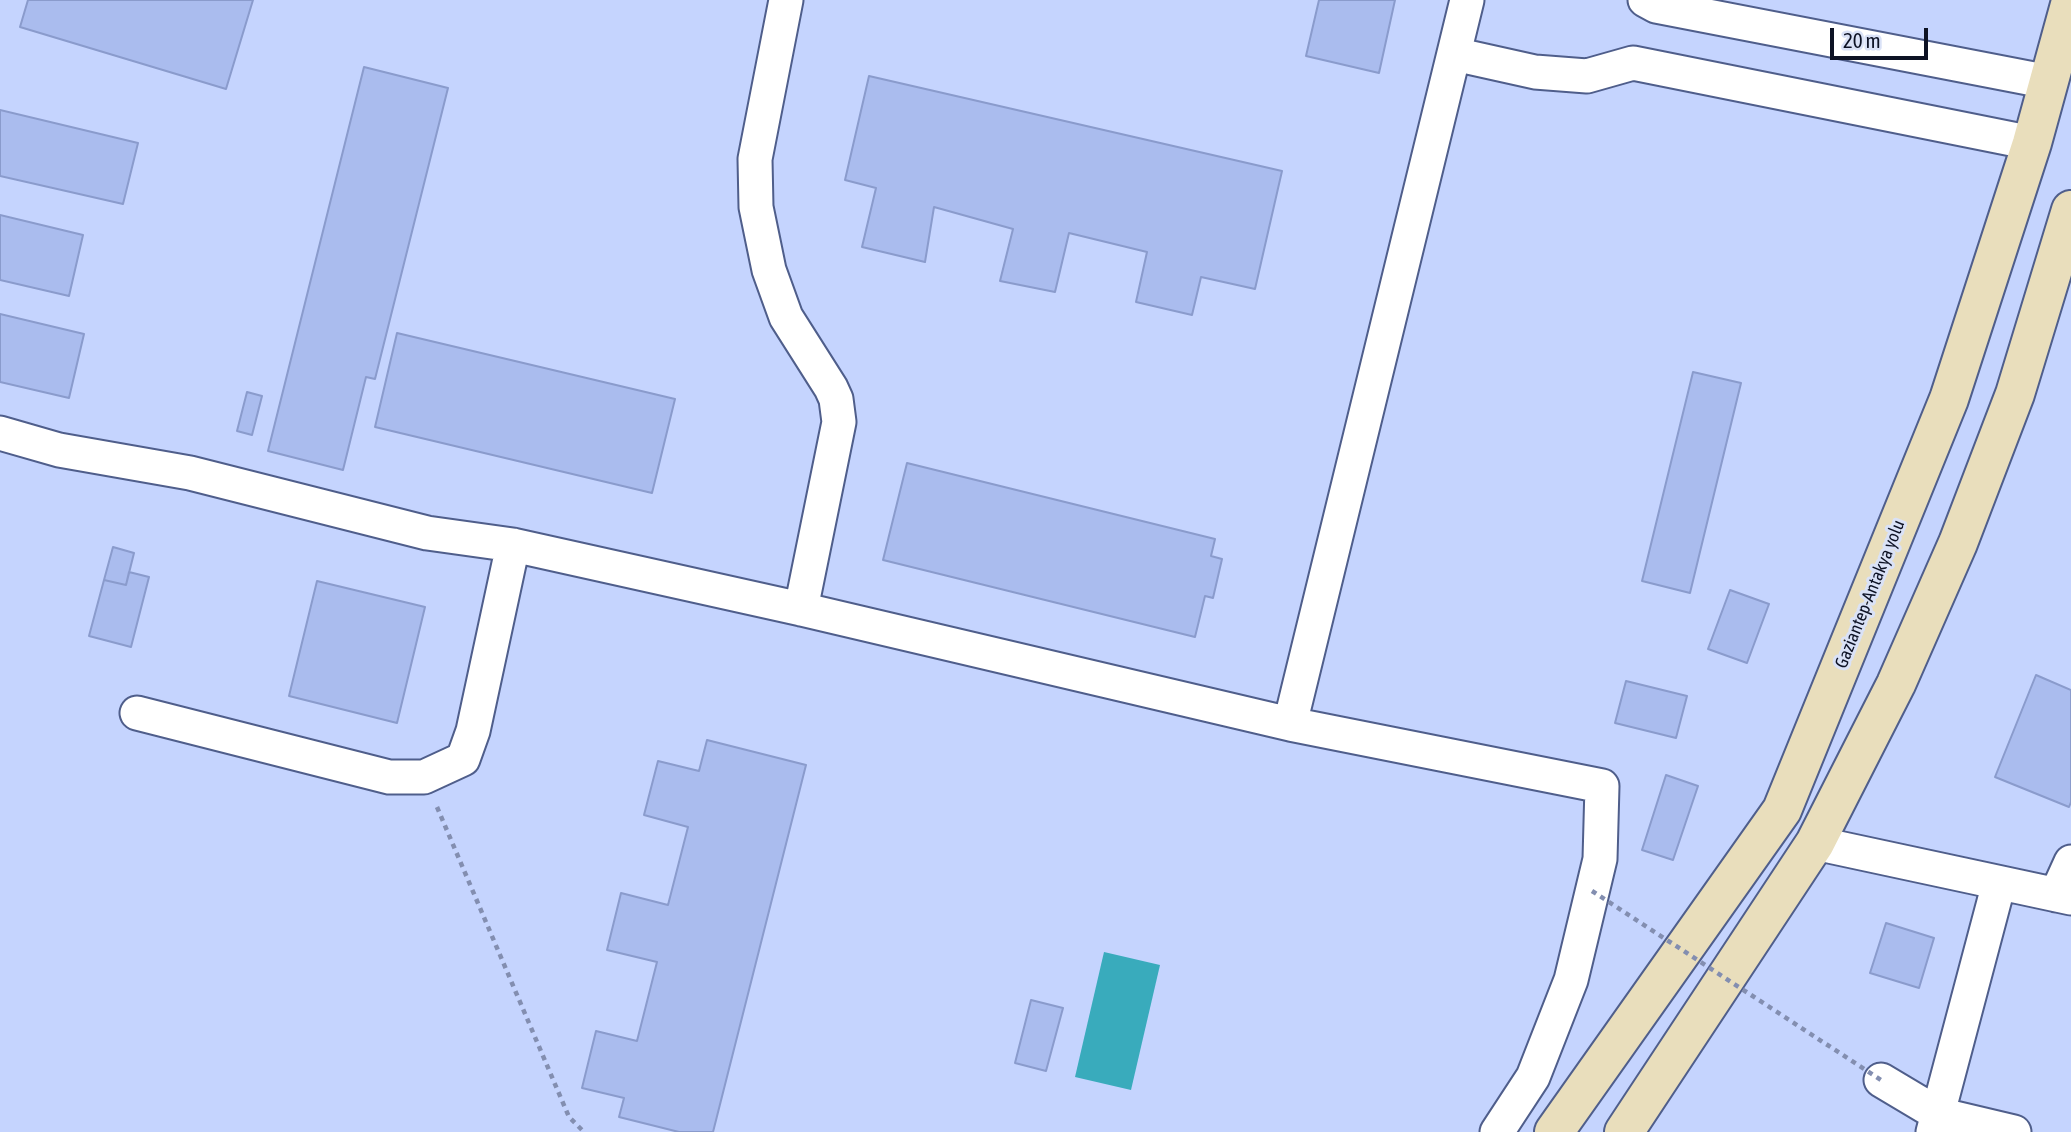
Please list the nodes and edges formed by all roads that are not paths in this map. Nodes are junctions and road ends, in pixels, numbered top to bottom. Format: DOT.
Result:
graph roads {
  1 [pos="786,0"];
  2 [pos="1467,0"];
  3 [pos="1645,0"];
  4 [pos="2071,1"];
  5 [pos="1454,54"];
  6 [pos="2049,82"];
  7 [pos="2032,143"];
  8 [pos="2071,210"];
  9 [pos="0,433"];
  10 [pos="513,545"];
  11 [pos="801,609"];
  12 [pos="137,713"];
  13 [pos="1290,724"];
  14 [pos="1815,843"];
  15 [pos="2071,862"];
  16 [pos="1999,883"];
  17 [pos="2064,897"];
  18 [pos="1881,1080"];
  19 [pos="1936,1123"];
  20 [pos="1497,1132"];
  21 [pos="1554,1132"];
  22 [pos="1623,1132"];
  23 [pos="2014,1132"];
  1 -- 11 [label="street"];
  2 -- 5 [label="street"];
  3 -- 6 [label="street"];
  4 -- 6 [label="main road, Gaziantep-Antakya yolu"];
  5 -- 7 [label="street"];
  5 -- 13 [label="street"];
  6 -- 7 [label="main road, Gaziantep-Antakya yolu"];
  7 -- 21 [label="main road, Gaziantep-Antakya yolu"];
  8 -- 14 [label="main road"];
  9 -- 10 [label="street"];
  10 -- 11 [label="street"];
  10 -- 12 [label="street"];
  11 -- 13 [label="street"];
  13 -- 20 [label="street"];
  14 -- 16 [label="street"];
  14 -- 22 [label="main road"];
  15 -- 17 [label="street"];
  16 -- 17 [label="street"];
  16 -- 19 [label="street"];
  18 -- 19 [label="street"];
  19 -- 23 [label="street"];
}
